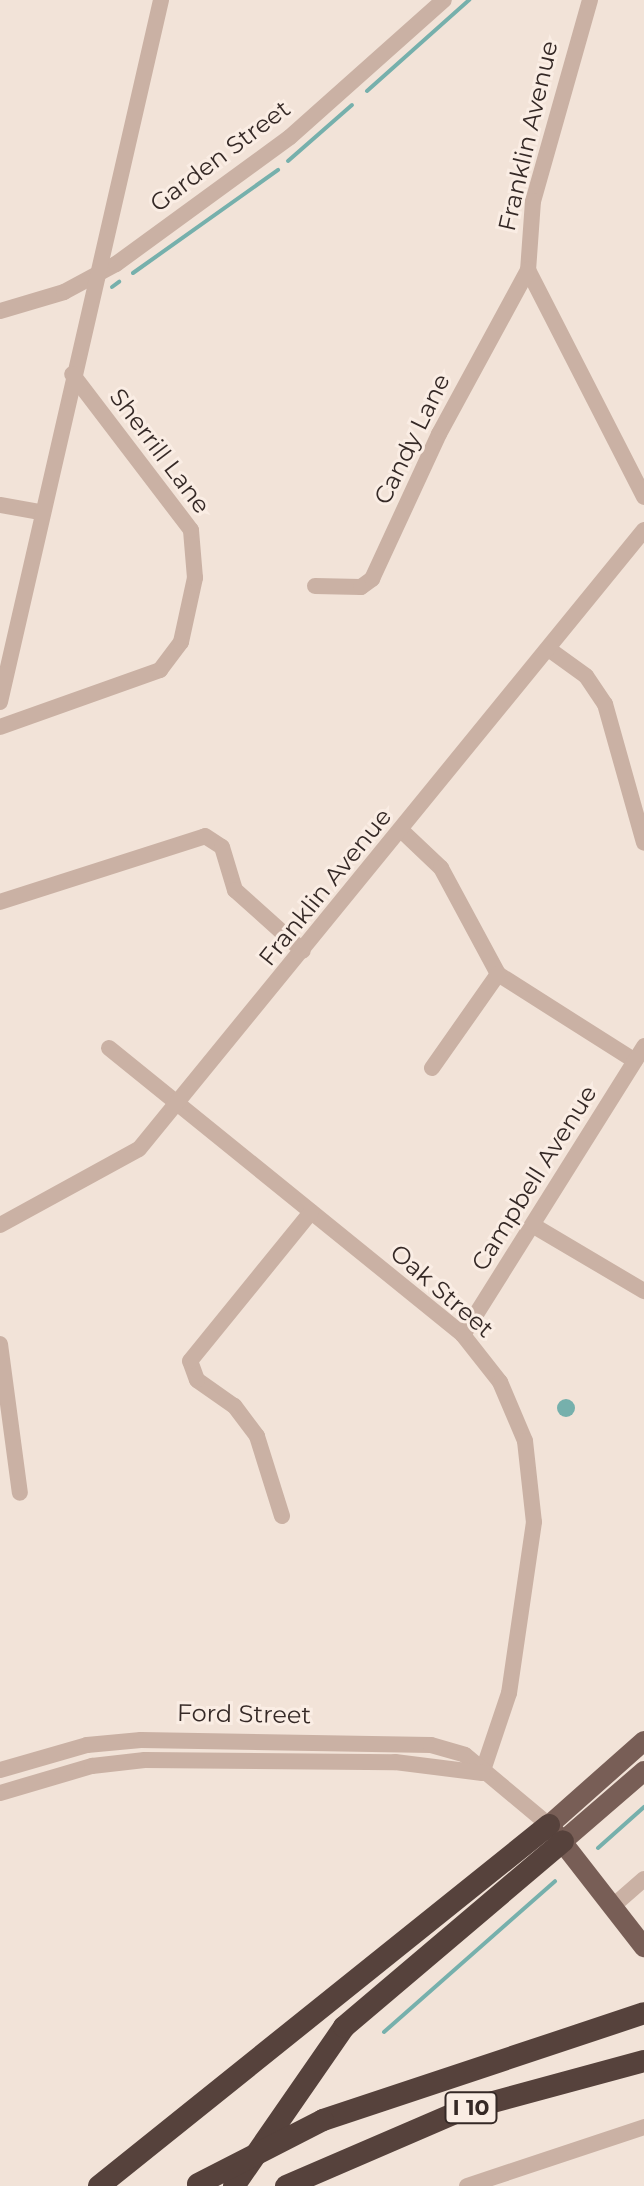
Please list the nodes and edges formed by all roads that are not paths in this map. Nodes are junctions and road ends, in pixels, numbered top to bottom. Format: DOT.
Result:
graph roads {
  1 [pos="161,0"];
  2 [pos="444,0"];
  3 [pos="590,0"];
  4 [pos="528,270"];
  5 [pos="95,277"];
  6 [pos="0,311"];
  7 [pos="72,374"];
  8 [pos="644,497"];
  9 [pos="0,505"];
  10 [pos="40,512"];
  11 [pos="644,530"];
  12 [pos="315,586"];
  13 [pos="550,650"];
  14 [pos="0,702"];
  15 [pos="0,727"];
  16 [pos="402,831"];
  17 [pos="644,843"];
  18 [pos="0,902"];
  19 [pos="303,951"];
  20 [pos="498,974"];
  21 [pos="644,1046"];
  22 [pos="109,1048"];
  23 [pos="635,1061"];
  24 [pos="432,1068"];
  25 [pos="178,1106"];
  26 [pos="311,1212"];
  27 [pos="0,1225"];
  28 [pos="534,1226"];
  29 [pos="644,1291"];
  30 [pos="463,1335"];
  31 [pos="0,1344"];
  32 [pos="20,1493"];
  33 [pos="282,1516"];
  34 [pos="267,1741"];
  35 [pos="644,1741"];
  36 [pos="201,1759"];
  37 [pos="0,1770"];
  38 [pos="644,1771"];
  39 [pos="482,1773"];
  40 [pos="0,1793"];
  41 [pos="556,1833"];
  42 [pos="644,1879"];
  43 [pos="613,1906"];
  44 [pos="644,1947"];
  45 [pos="644,2013"];
  46 [pos="644,2061"];
  47 [pos="644,2127"];
  48 [pos="295,2181"];
  49 [pos="196,2185"];
  50 [pos="99,2186"];
  51 [pos="234,2186"];
  52 [pos="467,2186"];
  1 -- 5 [label="street"];
  2 -- 5 [label="street, Garden Street"];
  3 -- 4 [label="street, Franklin Avenue"];
  4 -- 8 [label="street"];
  4 -- 12 [label="street, Candy Lane"];
  5 -- 6 [label="street, Garden Street"];
  5 -- 7 [label="street"];
  7 -- 10 [label="street"];
  7 -- 15 [label="street, Sherrill Lane"];
  9 -- 10 [label="street"];
  10 -- 14 [label="street"];
  11 -- 13 [label="street, Franklin Avenue"];
  13 -- 16 [label="street, Franklin Avenue"];
  13 -- 17 [label="street"];
  16 -- 19 [label="street, Franklin Avenue"];
  16 -- 20 [label="street"];
  18 -- 19 [label="street"];
  19 -- 25 [label="street, Franklin Avenue"];
  20 -- 23 [label="street"];
  20 -- 24 [label="street"];
  21 -- 23 [label="street, Campbell Avenue"];
  22 -- 25 [label="street, Oak Street"];
  23 -- 28 [label="street, Campbell Avenue"];
  25 -- 26 [label="street, Oak Street"];
  25 -- 27 [label="street, Franklin Avenue"];
  26 -- 30 [label="street, Oak Street"];
  26 -- 33 [label="street"];
  28 -- 29 [label="street"];
  28 -- 30 [label="street, Campbell Avenue"];
  30 -- 39 [label="street, Oak Street"];
  31 -- 32 [label="street"];
  34 -- 36 [label="street"];
  34 -- 37 [label="street, Ford Street"];
  34 -- 39 [label="street, Ford Street"];
  35 -- 41 [label="main road"];
  36 -- 39 [label="street, Ford Street"];
  36 -- 40 [label="street, Ford Street"];
  38 -- 41 [label="main road"];
  39 -- 41 [label="street, Ford Street"];
  41 -- 43 [label="main road, Ford Street"];
  41 -- 50 [label="highway"];
  41 -- 51 [label="highway"];
  42 -- 43 [label="street"];
  43 -- 44 [label="main road, Ford Street"];
  45 -- 49 [label="highway, I 10, bridge"];
  46 -- 48 [label="highway, I 10"];
  47 -- 52 [label="street"];
}
